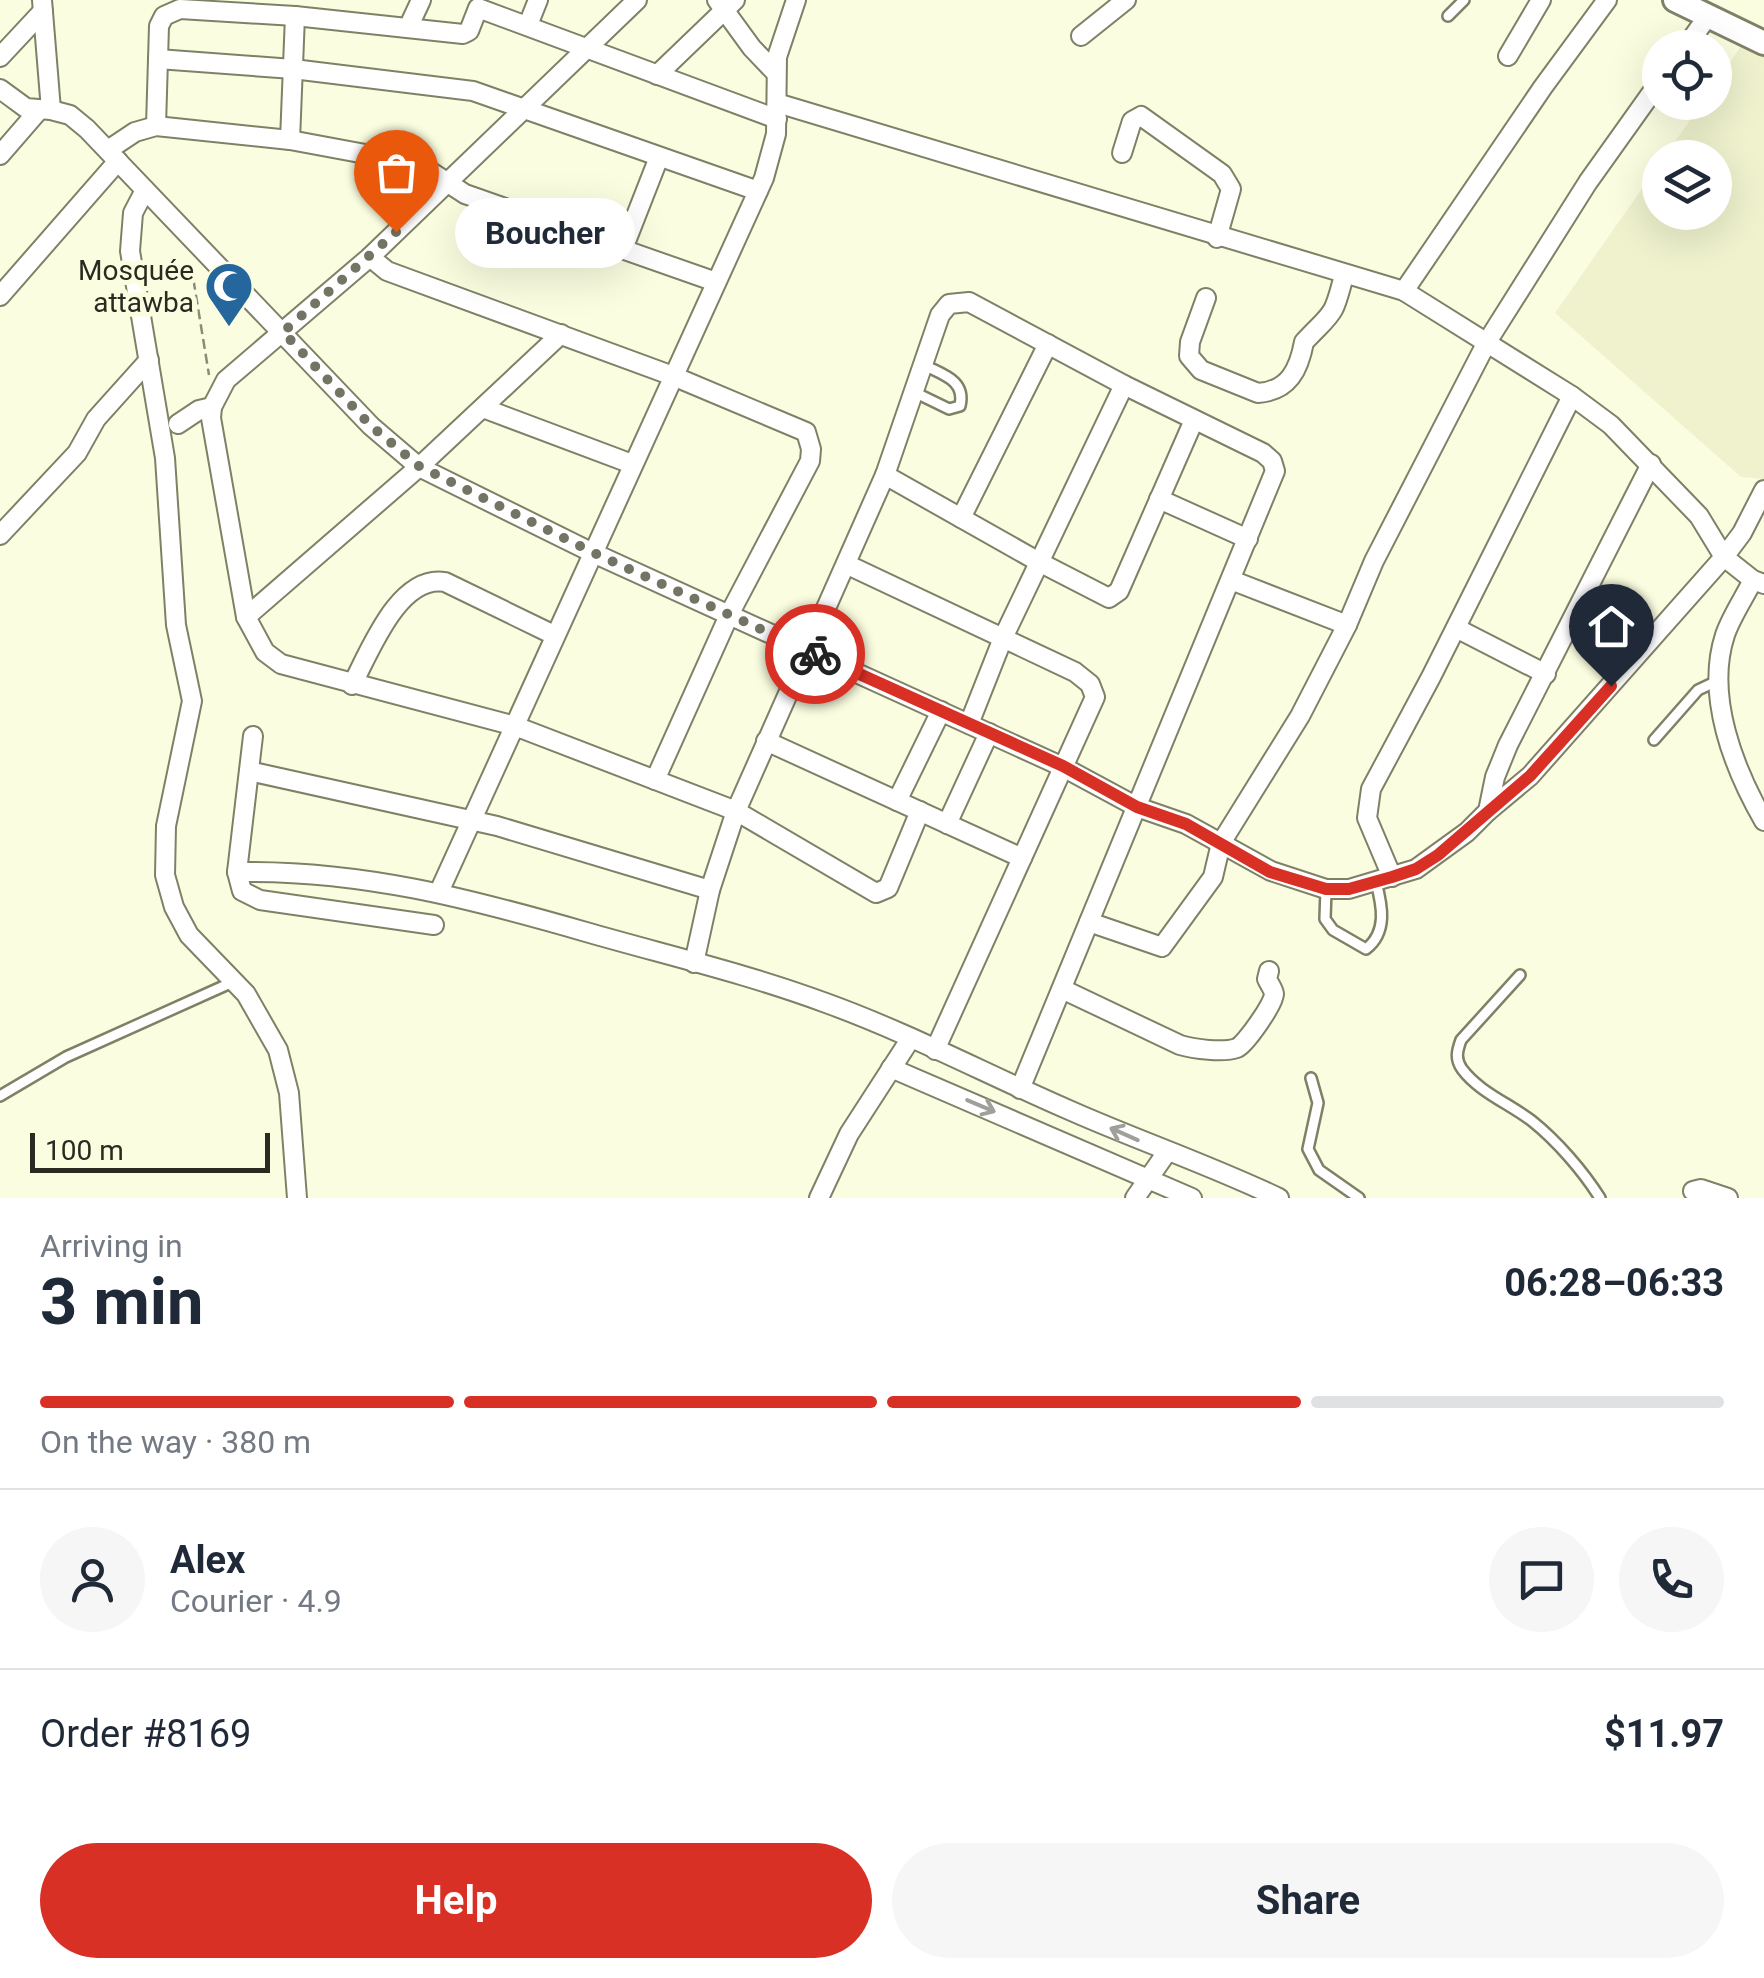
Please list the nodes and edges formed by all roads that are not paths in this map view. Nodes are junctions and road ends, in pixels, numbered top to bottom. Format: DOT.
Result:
graph roads {
  1 [pos="421,0"];
  2 [pos="538,0"];
  3 [pos="636,0"];
  4 [pos="796,0"];
  5 [pos="1126,0"];
  6 [pos="1464,0"];
  7 [pos="1542,0"];
  8 [pos="1607,0"];
  9 [pos="1675,0"];
  10 [pos="725,3"];
  11 [pos="480,4"];
  12 [pos="43,5"];
  13 [pos="296,16"];
  14 [pos="1448,16"];
  15 [pos="1708,16"];
  16 [pos="528,25"];
  17 [pos="408,28"];
  18 [pos="1698,30"];
  19 [pos="1081,36"];
  20 [pos="1764,42"];
  21 [pos="586,48"];
  22 [pos="1508,56"];
  23 [pos="0,57"];
  24 [pos="158,59"];
  25 [pos="293,69"];
  26 [pos="775,72"];
  27 [pos="657,75"];
  28 [pos="0,90"];
  29 [pos="1642,106"];
  30 [pos="526,108"];
  31 [pos="45,110"];
  32 [pos="777,111"];
  33 [pos="156,126"];
  34 [pos="290,140"];
  35 [pos="1122,153"];
  36 [pos="0,155"];
  37 [pos="113,155"];
  38 [pos="659,157"];
  39 [pos="449,182"];
  40 [pos="145,190"];
  41 [pos="758,191"];
  42 [pos="1216,238"];
  43 [pos="623,249"];
  44 [pos="370,257"];
  45 [pos="1344,275"];
  46 [pos="716,282"];
  47 [pos="1404,291"];
  48 [pos="0,296"];
  49 [pos="1206,298"];
  50 [pos="283,332"];
  51 [pos="562,334"];
  52 [pos="1487,342"];
  53 [pos="1048,344"];
  54 [pos="149,360"];
  55 [pos="924,365"];
  56 [pos="673,376"];
  57 [pos="1124,385"];
  58 [pos="914,392"];
  59 [pos="1572,396"];
  60 [pos="215,400"];
  61 [pos="482,408"];
  62 [pos="1194,420"];
  63 [pos="178,424"];
  64 [pos="632,464"];
  65 [pos="1651,464"];
  66 [pos="419,466"];
  67 [pos="886,474"];
  68 [pos="1764,490"];
  69 [pos="1159,499"];
  70 [pos="961,518"];
  71 [pos="0,534"];
  72 [pos="1248,539"];
  73 [pos="592,552"];
  74 [pos="1724,557"];
  75 [pos="1039,562"];
  76 [pos="848,565"];
  77 [pos="1231,580"];
  78 [pos="1759,582"];
  79 [pos="730,613"];
  80 [pos="246,617"];
  81 [pos="1347,625"];
  82 [pos="1456,628"];
  83 [pos="554,635"];
  84 [pos="1003,638"];
  85 [pos="808,650"];
  86 [pos="1546,674"];
  87 [pos="1719,680"];
  88 [pos="352,685"];
  89 [pos="940,711"];
  90 [pos="968,724"];
  91 [pos="515,726"];
  92 [pos="989,733"];
  93 [pos="253,736"];
  94 [pos="1654,740"];
  95 [pos="766,741"];
  96 [pos="1063,766"];
  97 [pos="249,771"];
  98 [pos="654,780"];
  99 [pos="897,801"];
  100 [pos="1137,807"];
  101 [pos="736,811"];
  102 [pos="920,811"];
  103 [pos="1488,811"];
  104 [pos="1764,821"];
  105 [pos="470,822"];
  106 [pos="946,824"];
  107 [pos="1222,842"];
  108 [pos="1022,858"];
  109 [pos="236,872"];
  110 [pos="1384,879"];
  111 [pos="1326,889"];
  112 [pos="710,890"];
  113 [pos="439,892"];
  114 [pos="1090,922"];
  115 [pos="434,924"];
  116 [pos="694,963"];
  117 [pos="1269,971"];
  118 [pos="1520,975"];
  119 [pos="235,982"];
  120 [pos="1062,989"];
  121 [pos="911,1038"];
  122 [pos="935,1050"];
  123 [pos="892,1068"];
  124 [pos="1312,1078"];
  125 [pos="1020,1089"];
  126 [pos="0,1096"];
  127 [pos="1167,1152"];
  128 [pos="1148,1178"];
  129 [pos="1689,1195"];
  130 [pos="297,1198"];
  131 [pos="819,1198"];
  132 [pos="1134,1198"];
  133 [pos="1192,1198"];
  134 [pos="1279,1198"];
  135 [pos="1359,1198"];
  136 [pos="1600,1198"];
  137 [pos="1728,1198"];
  1 -- 17 [label="street"];
  2 -- 16 [label="street"];
  3 -- 21 [label="street"];
  4 -- 26 [label="street"];
  5 -- 19 [label="street"];
  6 -- 14 [label="lane"];
  7 -- 22 [label="street"];
  8 -- 47 [label="street"];
  9 -- 15 [label="street"];
  10 -- 26 [label="street"];
  10 -- 27 [label="street"];
  11 -- 16 [label="street"];
  11 -- 17 [label="street"];
  12 -- 23 [label="street"];
  12 -- 31 [label="street"];
  13 -- 17 [label="street"];
  13 -- 24 [label="street"];
  13 -- 25 [label="street"];
  15 -- 18 [label="street"];
  15 -- 20 [label="street"];
  16 -- 21 [label="street"];
  21 -- 27 [label="street"];
  21 -- 30 [label="street"];
  24 -- 25 [label="street"];
  24 -- 33 [label="street"];
  25 -- 30 [label="street"];
  25 -- 34 [label="street"];
  26 -- 32 [label="street"];
  27 -- 32 [label="street"];
  28 -- 31 [label="street"];
  29 -- 52 [label="street"];
  30 -- 38 [label="street"];
  30 -- 39 [label="street"];
  31 -- 36 [label="street"];
  31 -- 37 [label="street"];
  32 -- 41 [label="street"];
  32 -- 42 [label="street"];
  33 -- 34 [label="street"];
  33 -- 37 [label="street"];
  34 -- 39 [label="street"];
  35 -- 42 [label="street"];
  37 -- 40 [label="street"];
  37 -- 48 [label="street"];
  38 -- 41 [label="street"];
  38 -- 43 [label="street"];
  39 -- 43 [label="street"];
  39 -- 44 [label="street"];
  40 -- 50 [label="street"];
  40 -- 54 [label="street"];
  41 -- 46 [label="street"];
  42 -- 45 [label="street"];
  43 -- 46 [label="street"];
  44 -- 50 [label="street"];
  44 -- 51 [label="street"];
  45 -- 47 [label="street"];
  45 -- 49 [label="street"];
  46 -- 56 [label="street"];
  47 -- 52 [label="street"];
  50 -- 60 [label="street"];
  50 -- 66 [label="street"];
  51 -- 56 [label="street"];
  51 -- 61 [label="street"];
  52 -- 59 [label="street"];
  52 -- 81 [label="street"];
  53 -- 55 [label="street"];
  53 -- 57 [label="street"];
  53 -- 70 [label="street"];
  54 -- 71 [label="street"];
  54 -- 119 [label="street"];
  55 -- 58 [label="street"];
  55 -- 58 [label="lane"];
  56 -- 64 [label="street"];
  56 -- 79 [label="street"];
  57 -- 62 [label="street"];
  57 -- 75 [label="street"];
  58 -- 67 [label="street"];
  59 -- 65 [label="street"];
  59 -- 82 [label="street"];
  60 -- 63 [label="street"];
  60 -- 80 [label="street"];
  61 -- 64 [label="street"];
  61 -- 66 [label="street"];
  62 -- 69 [label="street"];
  62 -- 72 [label="street"];
  64 -- 73 [label="street"];
  65 -- 74 [label="street"];
  65 -- 86 [label="street"];
  66 -- 73 [label="street"];
  66 -- 80 [label="street"];
  67 -- 70 [label="street"];
  67 -- 76 [label="street"];
  68 -- 74 [label="street"];
  69 -- 72 [label="street"];
  69 -- 75 [label="street"];
  70 -- 75 [label="street"];
  72 -- 77 [label="street"];
  73 -- 79 [label="street"];
  73 -- 83 [label="street"];
  74 -- 78 [label="street"];
  74 -- 103 [label="street"];
  75 -- 84 [label="street"];
  76 -- 84 [label="street"];
  76 -- 85 [label="street"];
  77 -- 81 [label="street"];
  77 -- 100 [label="street"];
  78 -- 87 [label="street"];
  79 -- 85 [label="street"];
  79 -- 98 [label="street"];
  80 -- 88 [label="street"];
  81 -- 107 [label="street"];
  82 -- 86 [label="street"];
  82 -- 110 [label="street"];
  83 -- 88 [label="street"];
  83 -- 91 [label="street"];
  84 -- 90 [label="street"];
  84 -- 96 [label="street"];
  85 -- 89 [label="street"];
  85 -- 95 [label="street"];
  86 -- 103 [label="street"];
  87 -- 94 [label="lane"];
  87 -- 104 [label="street"];
  88 -- 91 [label="street"];
  89 -- 90 [label="street"];
  89 -- 99 [label="street"];
  90 -- 92 [label="street"];
  91 -- 98 [label="street"];
  91 -- 105 [label="street"];
  92 -- 96 [label="street"];
  92 -- 106 [label="street"];
  93 -- 97 [label="street"];
  95 -- 99 [label="street"];
  95 -- 101 [label="street"];
  96 -- 100 [label="street"];
  96 -- 108 [label="street"];
  97 -- 105 [label="street"];
  97 -- 109 [label="street"];
  98 -- 101 [label="street"];
  99 -- 102 [label="street"];
  100 -- 107 [label="street"];
  100 -- 114 [label="street"];
  101 -- 102 [label="street"];
  101 -- 112 [label="street"];
  102 -- 106 [label="street"];
  103 -- 110 [label="street"];
  105 -- 112 [label="street"];
  105 -- 113 [label="street"];
  106 -- 108 [label="street"];
  107 -- 111 [label="street"];
  107 -- 114 [label="street"];
  108 -- 122 [label="street"];
  109 -- 113 [label="street"];
  109 -- 115 [label="street"];
  110 -- 111 [label="street"];
  110 -- 111 [label="lane"];
  112 -- 116 [label="street"];
  113 -- 116 [label="street"];
  114 -- 120 [label="street"];
  116 -- 121 [label="street"];
  117 -- 120 [label="street"];
  118 -- 136 [label="lane"];
  119 -- 126 [label="lane"];
  119 -- 130 [label="street"];
  120 -- 125 [label="street"];
  121 -- 122 [label="street"];
  121 -- 123 [label="street"];
  122 -- 125 [label="street"];
  123 -- 128 [label="street, one-way"];
  123 -- 131 [label="street"];
  124 -- 135 [label="lane"];
  127 -- 125 [label="street, one-way"];
  127 -- 128 [label="street"];
  127 -- 134 [label="street"];
  128 -- 132 [label="street"];
  128 -- 133 [label="street"];
  129 -- 137 [label="street"];
}
